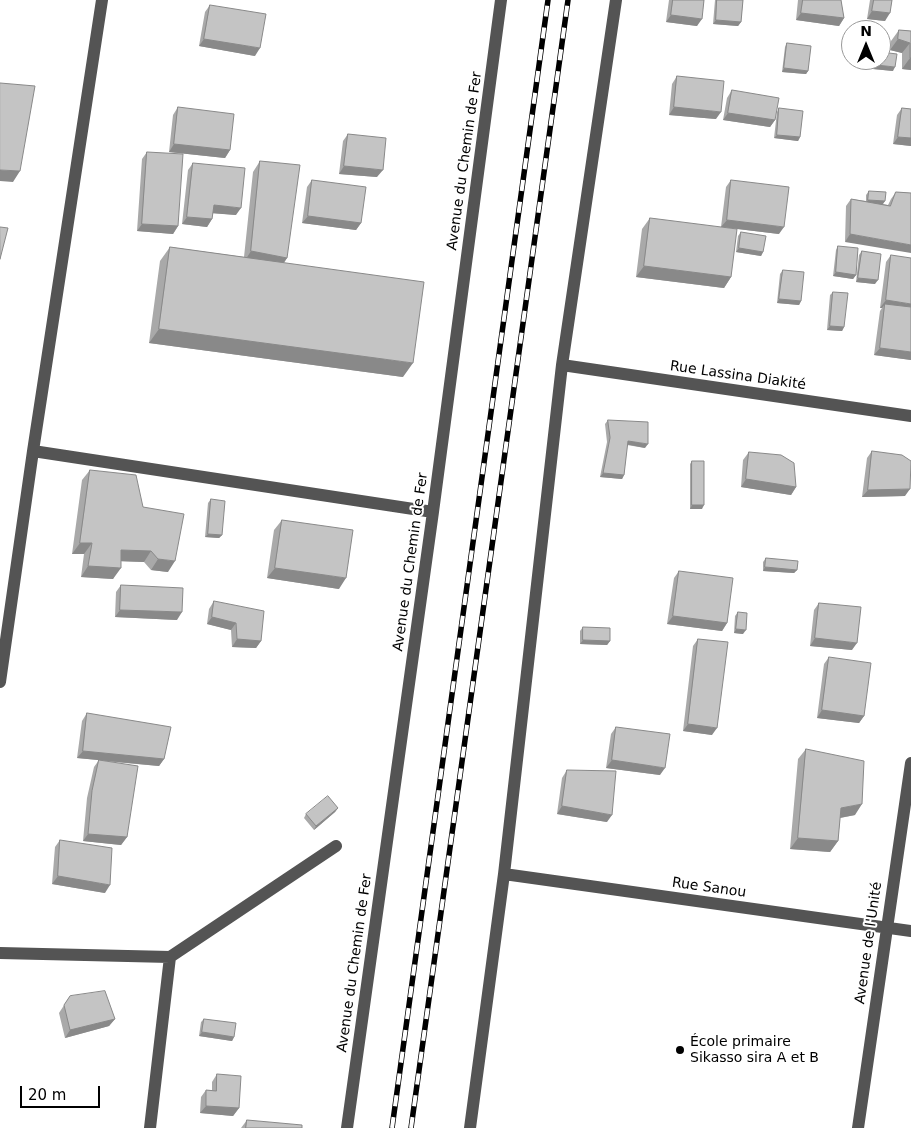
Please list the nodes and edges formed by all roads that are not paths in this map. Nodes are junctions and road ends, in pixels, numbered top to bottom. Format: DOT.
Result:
graph roads {
  1 [pos="102,0"];
  2 [pos="501,0"];
  3 [pos="616,0"];
  4 [pos="562,365"];
  5 [pos="911,416"];
  6 [pos="33,451"];
  7 [pos="433,512"];
  8 [pos="0,682"];
  9 [pos="911,763"];
  10 [pos="336,846"];
  11 [pos="504,874"];
  12 [pos="887,928"];
  13 [pos="911,932"];
  14 [pos="0,953"];
  15 [pos="170,957"];
  16 [pos="150,1128"];
  17 [pos="347,1128"];
  18 [pos="470,1128"];
  19 [pos="858,1128"];
  1 -- 6 [label="street"];
  2 -- 7 [label="street, Avenue du Chemin de Fer"];
  3 -- 4 [label="street"];
  4 -- 5 [label="street, Rue Lassina Diakité"];
  4 -- 11 [label="street"];
  6 -- 7 [label="street"];
  6 -- 8 [label="street"];
  7 -- 17 [label="street, Avenue du Chemin de Fer"];
  9 -- 12 [label="street, Avenue de l'Unité"];
  10 -- 15 [label="street"];
  11 -- 12 [label="street, Rue Sanou"];
  11 -- 18 [label="street"];
  12 -- 13 [label="street, Rue Sanou"];
  12 -- 19 [label="street, Avenue de l'Unité"];
  14 -- 15 [label="street"];
  15 -- 16 [label="street"];
}
